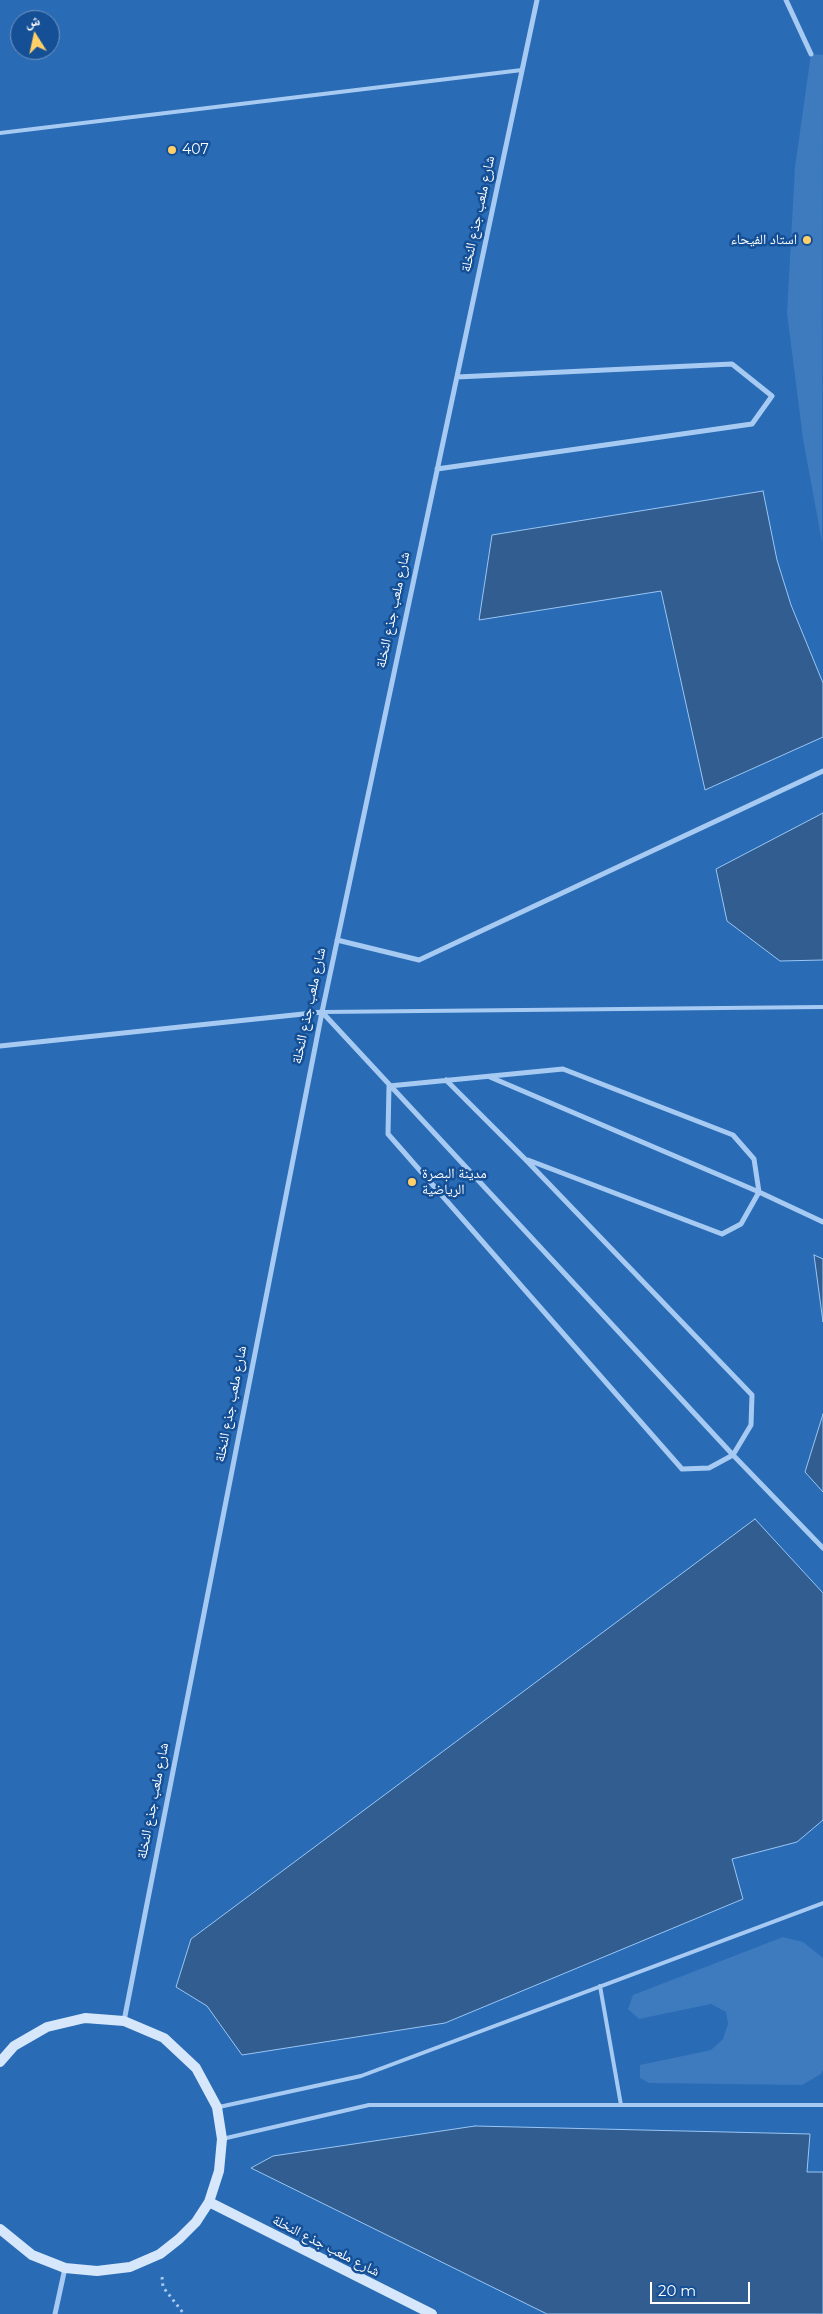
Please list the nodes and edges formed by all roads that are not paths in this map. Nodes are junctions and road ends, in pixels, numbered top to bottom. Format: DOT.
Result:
graph roads {
  1 [pos="537,0"];
  2 [pos="786,0"];
  3 [pos="811,54"];
  4 [pos="522,70"];
  5 [pos="0,133"];
  6 [pos="457,376"];
  7 [pos="437,469"];
  8 [pos="823,771"];
  9 [pos="337,940"];
  10 [pos="823,1007"];
  11 [pos="322,1012"];
  12 [pos="0,1046"];
  13 [pos="488,1076"];
  14 [pos="446,1080"];
  15 [pos="390,1086"];
  16 [pos="525,1159"];
  17 [pos="759,1192"];
  18 [pos="823,1222"];
  19 [pos="733,1455"];
  20 [pos="823,1548"];
  21 [pos="823,1903"];
  22 [pos="600,1986"];
  23 [pos="124,2021"];
  24 [pos="0,2062"];
  25 [pos="621,2105"];
  26 [pos="823,2105"];
  27 [pos="216,2107"];
  28 [pos="222,2139"];
  29 [pos="209,2202"];
  30 [pos="0,2229"];
  31 [pos="65,2268"];
  32 [pos="55,2314"];
  33 [pos="432,2314"];
  1 -- 4 [label="street, شارع ملعب جذع النخلة"];
  2 -- 3 [label="street"];
  4 -- 5 [label="lane"];
  4 -- 6 [label="street, شارع ملعب جذع النخلة"];
  6 -- 7 [label="street, شارع ملعب جذع النخلة"];
  6 -- 7 [label="street"];
  7 -- 9 [label="street, شارع ملعب جذع النخلة"];
  8 -- 9 [label="street"];
  9 -- 11 [label="street, شارع ملعب جذع النخلة"];
  10 -- 11 [label="lane"];
  11 -- 12 [label="street"];
  11 -- 15 [label="street"];
  11 -- 23 [label="street, شارع ملعب جذع النخلة"];
  13 -- 14 [label="street"];
  13 -- 17 [label="street"];
  13 -- 17 [label="street"];
  14 -- 15 [label="street"];
  14 -- 16 [label="street"];
  15 -- 19 [label="street"];
  15 -- 19 [label="street"];
  16 -- 17 [label="street"];
  16 -- 19 [label="street"];
  17 -- 18 [label="street"];
  19 -- 20 [label="street"];
  21 -- 22 [label="lane"];
  22 -- 25 [label="lane"];
  22 -- 27 [label="lane"];
  23 -- 24 [label="street"];
  23 -- 27 [label="street"];
  25 -- 26 [label="lane"];
  25 -- 28 [label="lane"];
  27 -- 28 [label="street"];
  28 -- 29 [label="street"];
  29 -- 31 [label="street"];
  29 -- 33 [label="street, شارع ملعب جذع النخلة"];
  30 -- 31 [label="street"];
  31 -- 32 [label="street"];
}
